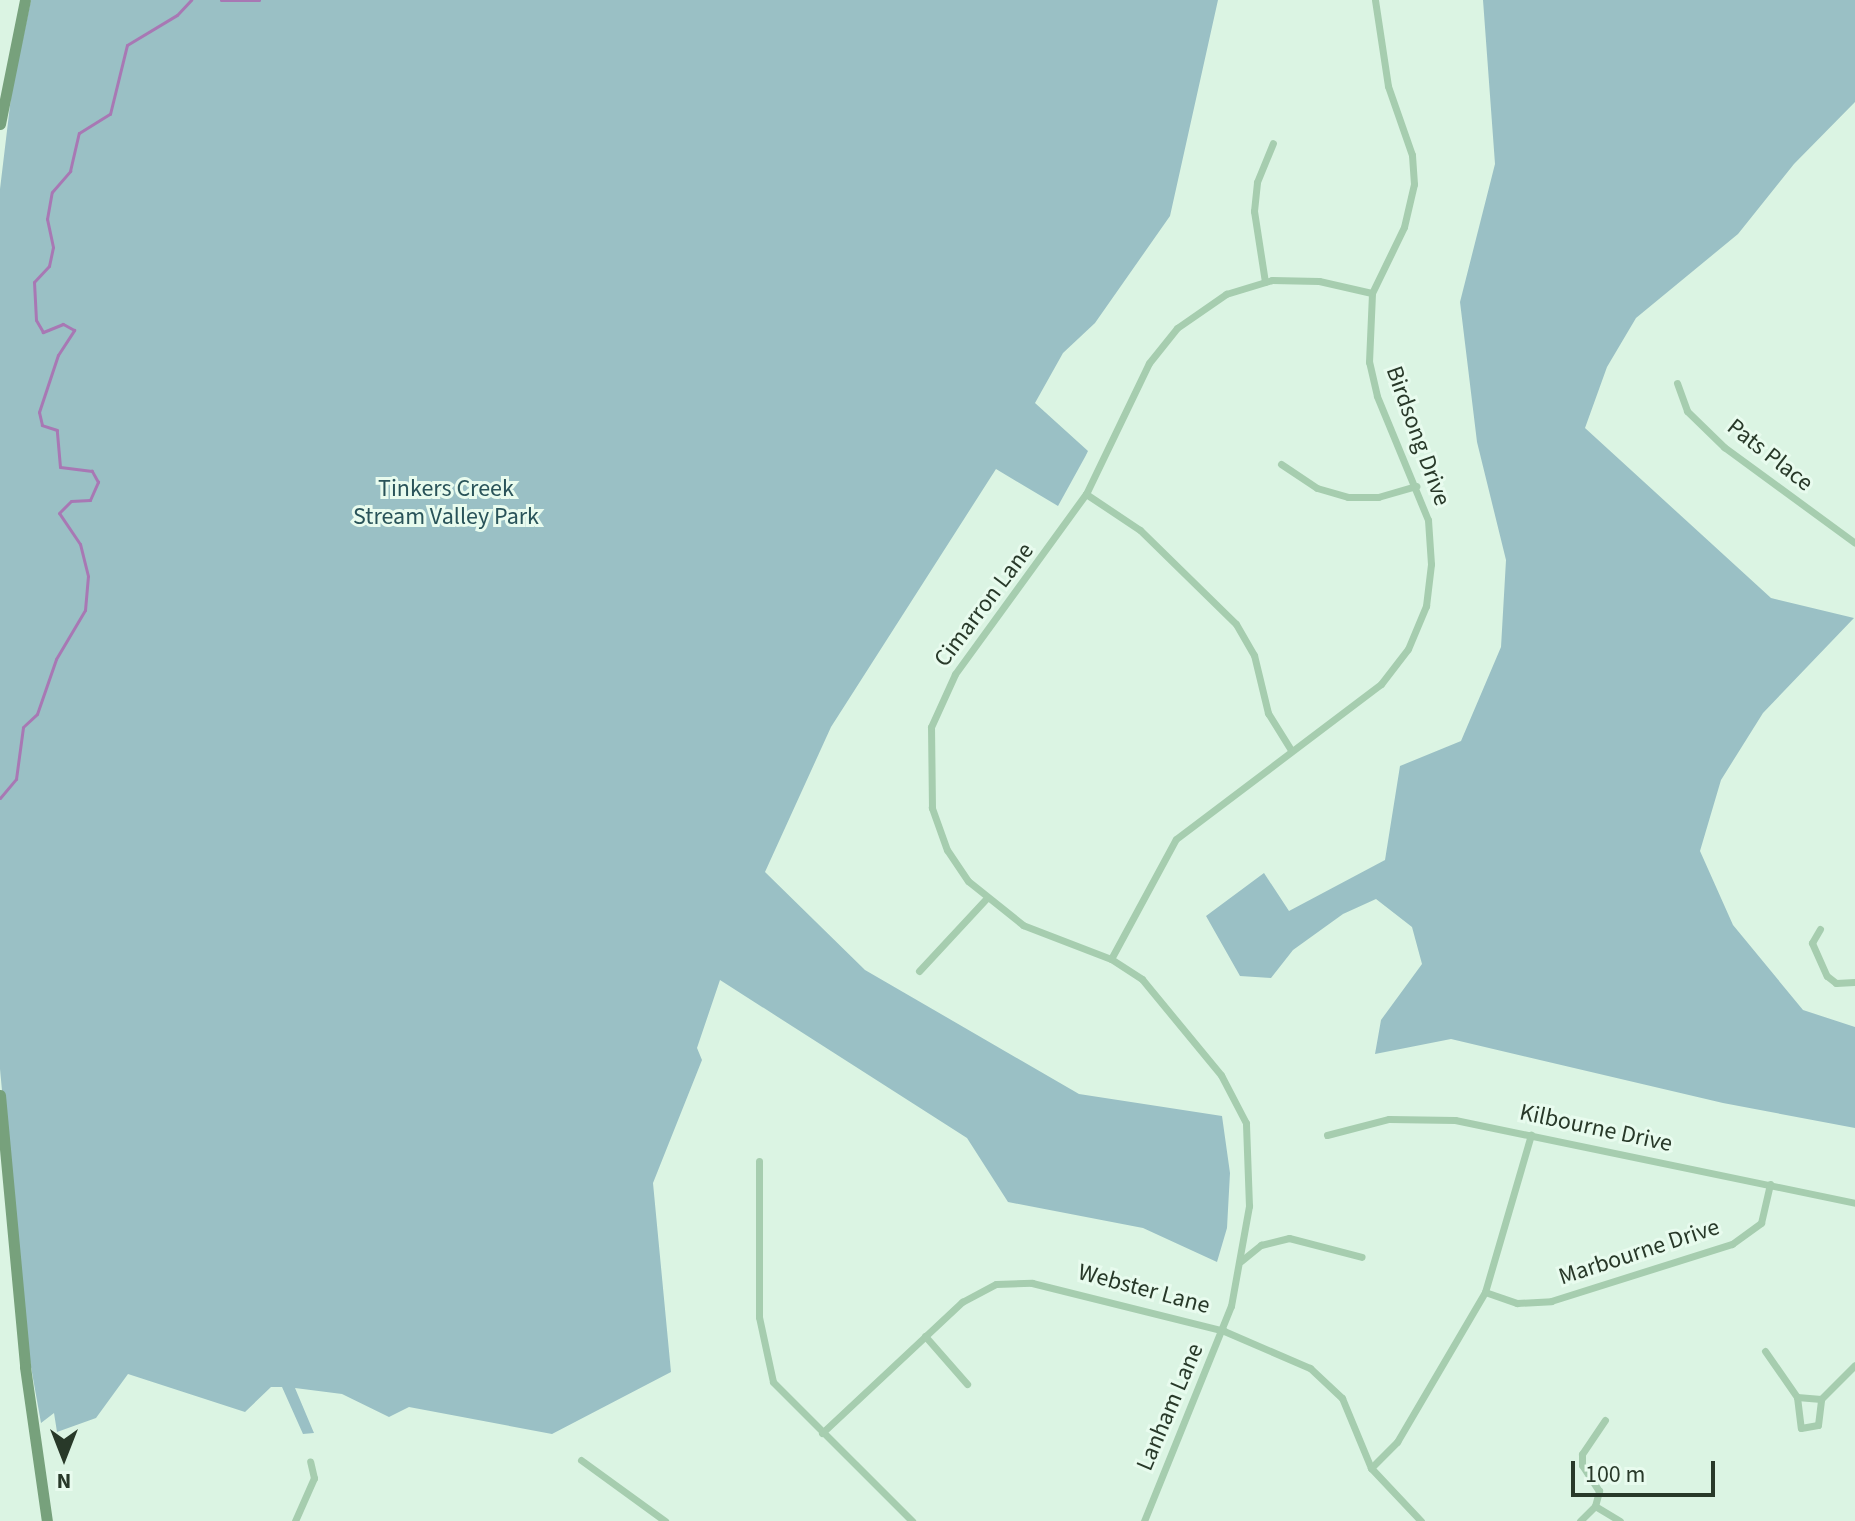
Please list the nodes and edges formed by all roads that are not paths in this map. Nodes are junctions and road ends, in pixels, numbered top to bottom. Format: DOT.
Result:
graph roads {
  1 [pos="25,0"];
  2 [pos="1375,0"];
  3 [pos="0,124"];
  4 [pos="1273,143"];
  5 [pos="1265,282"];
  6 [pos="1372,293"];
  7 [pos="1677,383"];
  8 [pos="1281,464"];
  9 [pos="1416,486"];
  10 [pos="1086,494"];
  11 [pos="1855,543"];
  12 [pos="1291,750"];
  13 [pos="985,900"];
  14 [pos="1820,929"];
  15 [pos="1111,959"];
  16 [pos="919,971"];
  17 [pos="1855,982"];
  18 [pos="0,1095"];
  19 [pos="1327,1135"];
  20 [pos="1531,1135"];
  21 [pos="759,1161"];
  22 [pos="1251,1172"];
  23 [pos="1770,1184"];
  24 [pos="1855,1203"];
  25 [pos="1242,1257"];
  26 [pos="1362,1257"];
  27 [pos="1485,1292"];
  28 [pos="1224,1331"];
  29 [pos="925,1336"];
  30 [pos="1765,1351"];
  31 [pos="1855,1365"];
  32 [pos="967,1384"];
  33 [pos="1797,1397"];
  34 [pos="1821,1399"];
  35 [pos="1605,1420"];
  36 [pos="822,1433"];
  37 [pos="581,1460"];
  38 [pos="310,1461"];
  39 [pos="1371,1468"];
  40 [pos="1595,1506"];
  41 [pos="47,1521"];
  42 [pos="295,1521"];
  43 [pos="665,1521"];
  44 [pos="912,1521"];
  45 [pos="1144,1521"];
  46 [pos="1421,1521"];
  47 [pos="1580,1521"];
  48 [pos="1620,1521"];
  1 -- 3 [label="main road"];
  2 -- 6 [label="street, Birdsong Drive"];
  4 -- 5 [label="street"];
  5 -- 6 [label="street, Cimarron Lane"];
  5 -- 10 [label="street, Cimarron Lane"];
  6 -- 9 [label="street, Birdsong Drive"];
  7 -- 11 [label="street, Pats Place"];
  8 -- 9 [label="street"];
  9 -- 12 [label="street, Birdsong Drive"];
  10 -- 12 [label="street"];
  10 -- 13 [label="street, Cimarron Lane"];
  12 -- 15 [label="street, Birdsong Drive"];
  13 -- 15 [label="street, Cimarron Lane"];
  13 -- 16 [label="street"];
  14 -- 17 [label="street"];
  15 -- 22 [label="street, Cimarron Lane"];
  18 -- 41 [label="main road"];
  19 -- 20 [label="street, Kilbourne Drive"];
  20 -- 23 [label="street, Kilbourne Drive"];
  20 -- 27 [label="street"];
  21 -- 36 [label="street"];
  22 -- 25 [label="street, Lanham Lane"];
  23 -- 24 [label="street, Kilbourne Drive"];
  23 -- 27 [label="street, Marbourne Drive"];
  25 -- 26 [label="street"];
  25 -- 28 [label="street, Lanham Lane"];
  27 -- 39 [label="street"];
  28 -- 29 [label="street, Webster Lane"];
  28 -- 39 [label="street, Webster Lane"];
  28 -- 45 [label="street, Lanham Lane"];
  29 -- 32 [label="street"];
  29 -- 36 [label="street, Webster Lane"];
  30 -- 33 [label="street"];
  31 -- 34 [label="street"];
  33 -- 34 [label="street"];
  33 -- 34 [label="street"];
  35 -- 40 [label="street"];
  36 -- 44 [label="street"];
  37 -- 43 [label="street"];
  38 -- 42 [label="street"];
  39 -- 46 [label="street, Webster Lane"];
  40 -- 47 [label="street"];
  40 -- 48 [label="street"];
}
